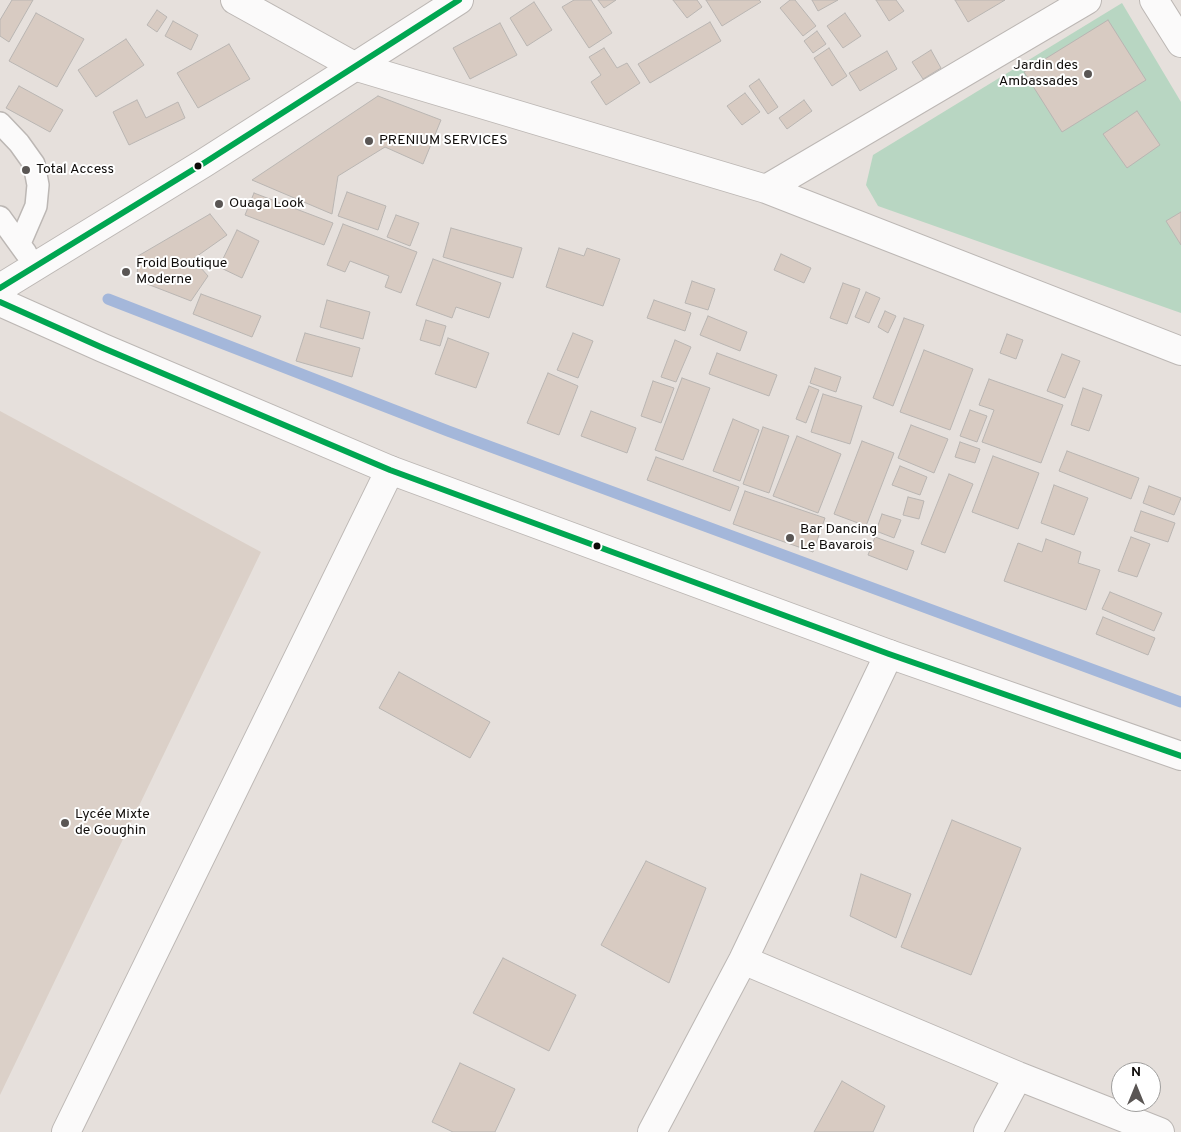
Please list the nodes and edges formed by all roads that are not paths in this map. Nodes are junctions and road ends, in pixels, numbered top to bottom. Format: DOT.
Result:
graph roads {
  1 [pos="235,0"];
  2 [pos="459,0"];
  3 [pos="1087,0"];
  4 [pos="1154,0"];
  5 [pos="1181,43"];
  6 [pos="354,66"];
  7 [pos="0,123"];
  8 [pos="766,189"];
  9 [pos="0,217"];
  10 [pos="20,243"];
  11 [pos="35,266"];
  12 [pos="0,288"];
  13 [pos="0,302"];
  14 [pos="1181,351"];
  15 [pos="390,470"];
  16 [pos="889,654"];
  17 [pos="1181,756"];
  18 [pos="743,960"];
  19 [pos="1018,1076"];
  20 [pos="66,1132"];
  21 [pos="652,1132"];
  22 [pos="988,1132"];
  23 [pos="1160,1132"];
  1 -- 6 [label="street"];
  2 -- 6 [label="street"];
  3 -- 8 [label="street"];
  4 -- 5 [label="street"];
  6 -- 8 [label="street"];
  6 -- 11 [label="street"];
  7 -- 10 [label="lane"];
  8 -- 14 [label="street"];
  9 -- 10 [label="lane"];
  10 -- 11 [label="lane"];
  11 -- 12 [label="street"];
  13 -- 15 [label="street"];
  15 -- 16 [label="street"];
  15 -- 20 [label="street"];
  16 -- 17 [label="street"];
  16 -- 18 [label="street"];
  18 -- 19 [label="street"];
  18 -- 21 [label="street"];
  19 -- 22 [label="street"];
  19 -- 23 [label="street"];
}
